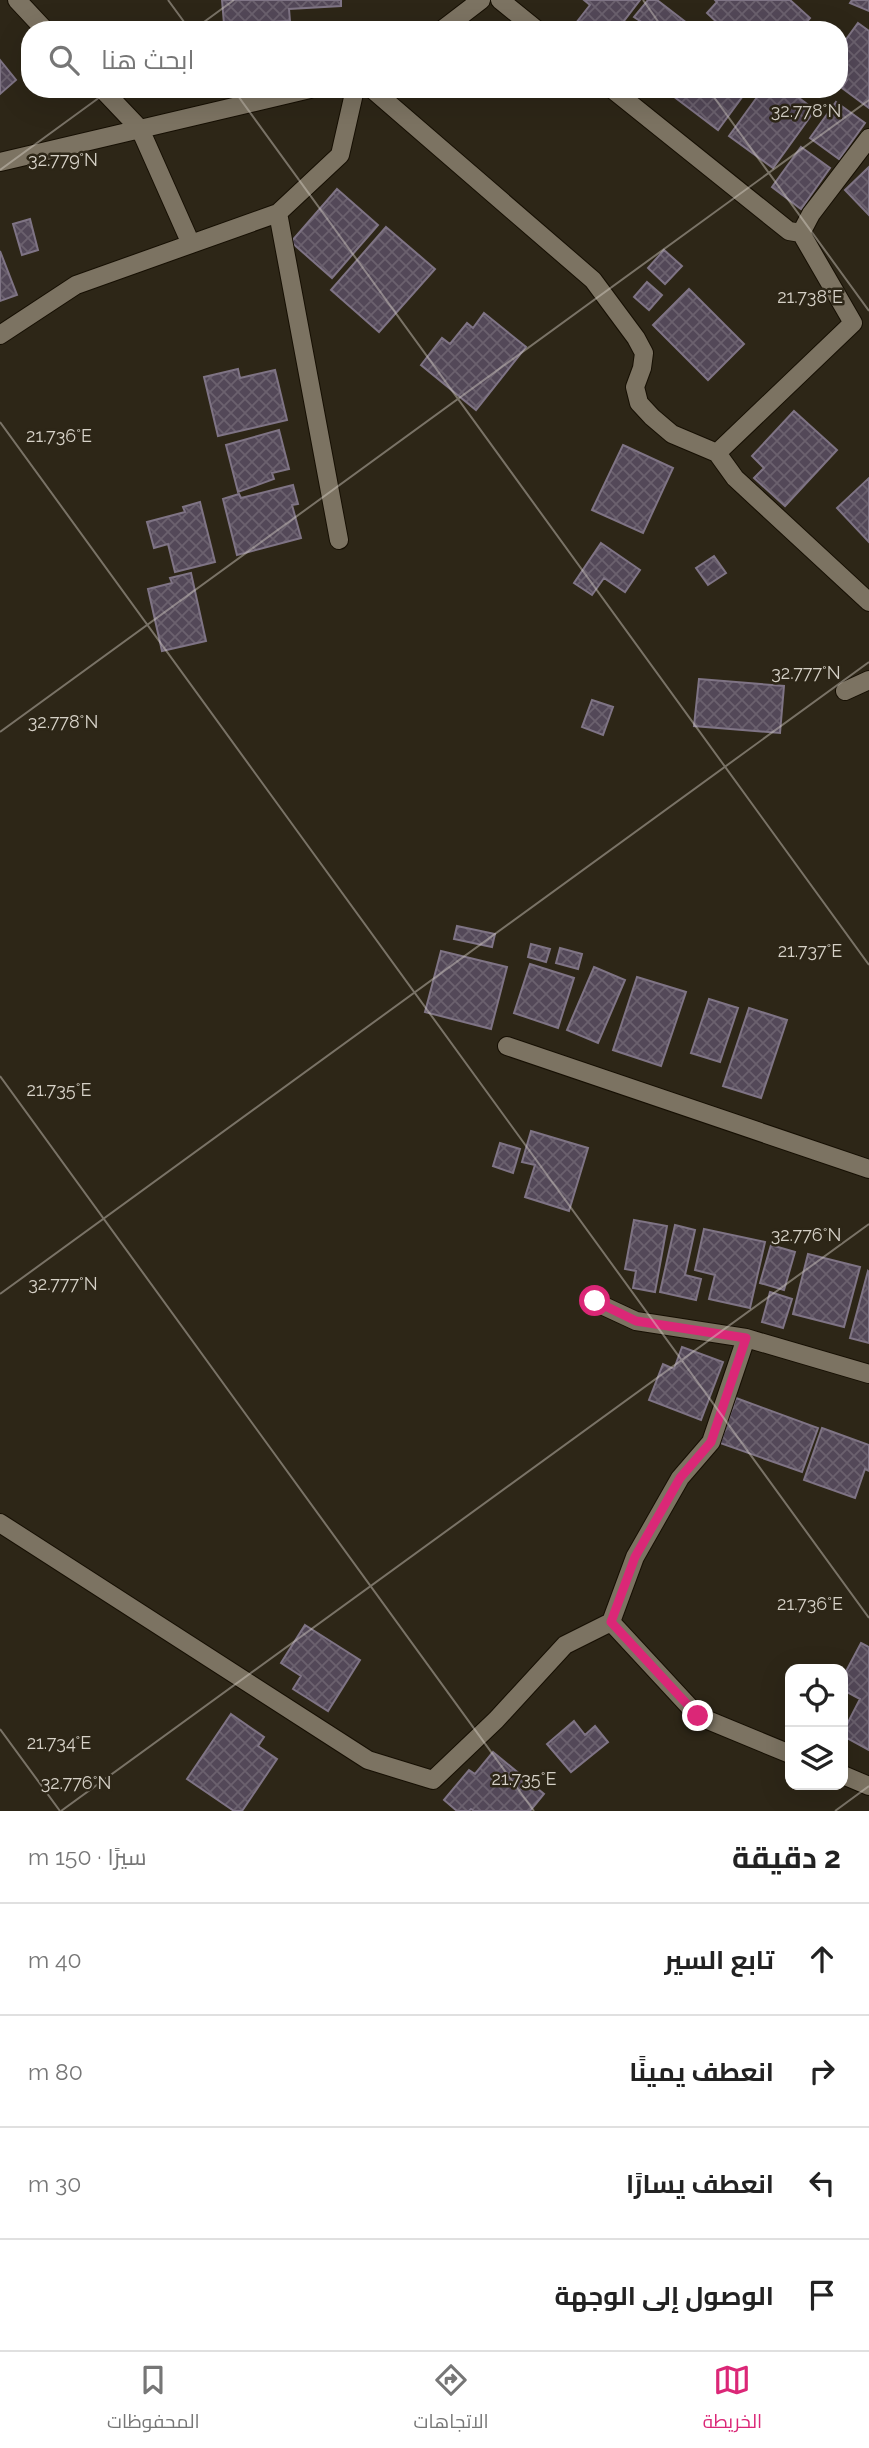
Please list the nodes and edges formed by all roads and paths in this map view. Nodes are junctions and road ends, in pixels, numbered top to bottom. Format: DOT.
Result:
graph roads {
  1 [pos="17,0"];
  2 [pos="481,0"];
  3 [pos="500,0"];
  4 [pos="37,21"];
  5 [pos="454,21"];
  6 [pos="526,21"];
  7 [pos="111,98"];
  8 [pos="272,98"];
  9 [pos="353,98"];
  10 [pos="382,98"];
  11 [pos="623,98"];
  12 [pos="140,129"];
  13 [pos="869,138"];
  14 [pos="0,162"];
  15 [pos="278,213"];
  16 [pos="801,233"];
  17 [pos="191,244"];
  18 [pos="0,335"];
  19 [pos="717,453"];
  20 [pos="339,540"];
  21 [pos="869,602"];
  22 [pos="869,680"];
  23 [pos="845,691"];
  24 [pos="507,1046"];
  25 [pos="869,1169"];
  26 [pos="595,1301"];
  27 [pos="746,1338"];
  28 [pos="869,1374"];
  29 [pos="0,1523"];
  30 [pos="611,1622"];
  31 [pos="785,1752"];
  32 [pos="848,1777"];
  33 [pos="869,1786"];
  1 -- 4 [label="street"];
  2 -- 5 [label="street"];
  3 -- 6 [label="street"];
  7 -- 12 [label="street"];
  8 -- 12 [label="street"];
  9 -- 15 [label="street"];
  10 -- 19 [label="street"];
  11 -- 16 [label="street"];
  12 -- 14 [label="street"];
  12 -- 17 [label="street"];
  13 -- 16 [label="street"];
  15 -- 17 [label="street"];
  15 -- 20 [label="street"];
  16 -- 19 [label="street"];
  17 -- 18 [label="street"];
  19 -- 21 [label="street"];
  22 -- 23 [label="street"];
  24 -- 25 [label="street"];
  26 -- 27 [label="street"];
  27 -- 28 [label="street"];
  27 -- 30 [label="street"];
  29 -- 30 [label="street"];
  30 -- 31 [label="street"];
  32 -- 33 [label="street"];
}
